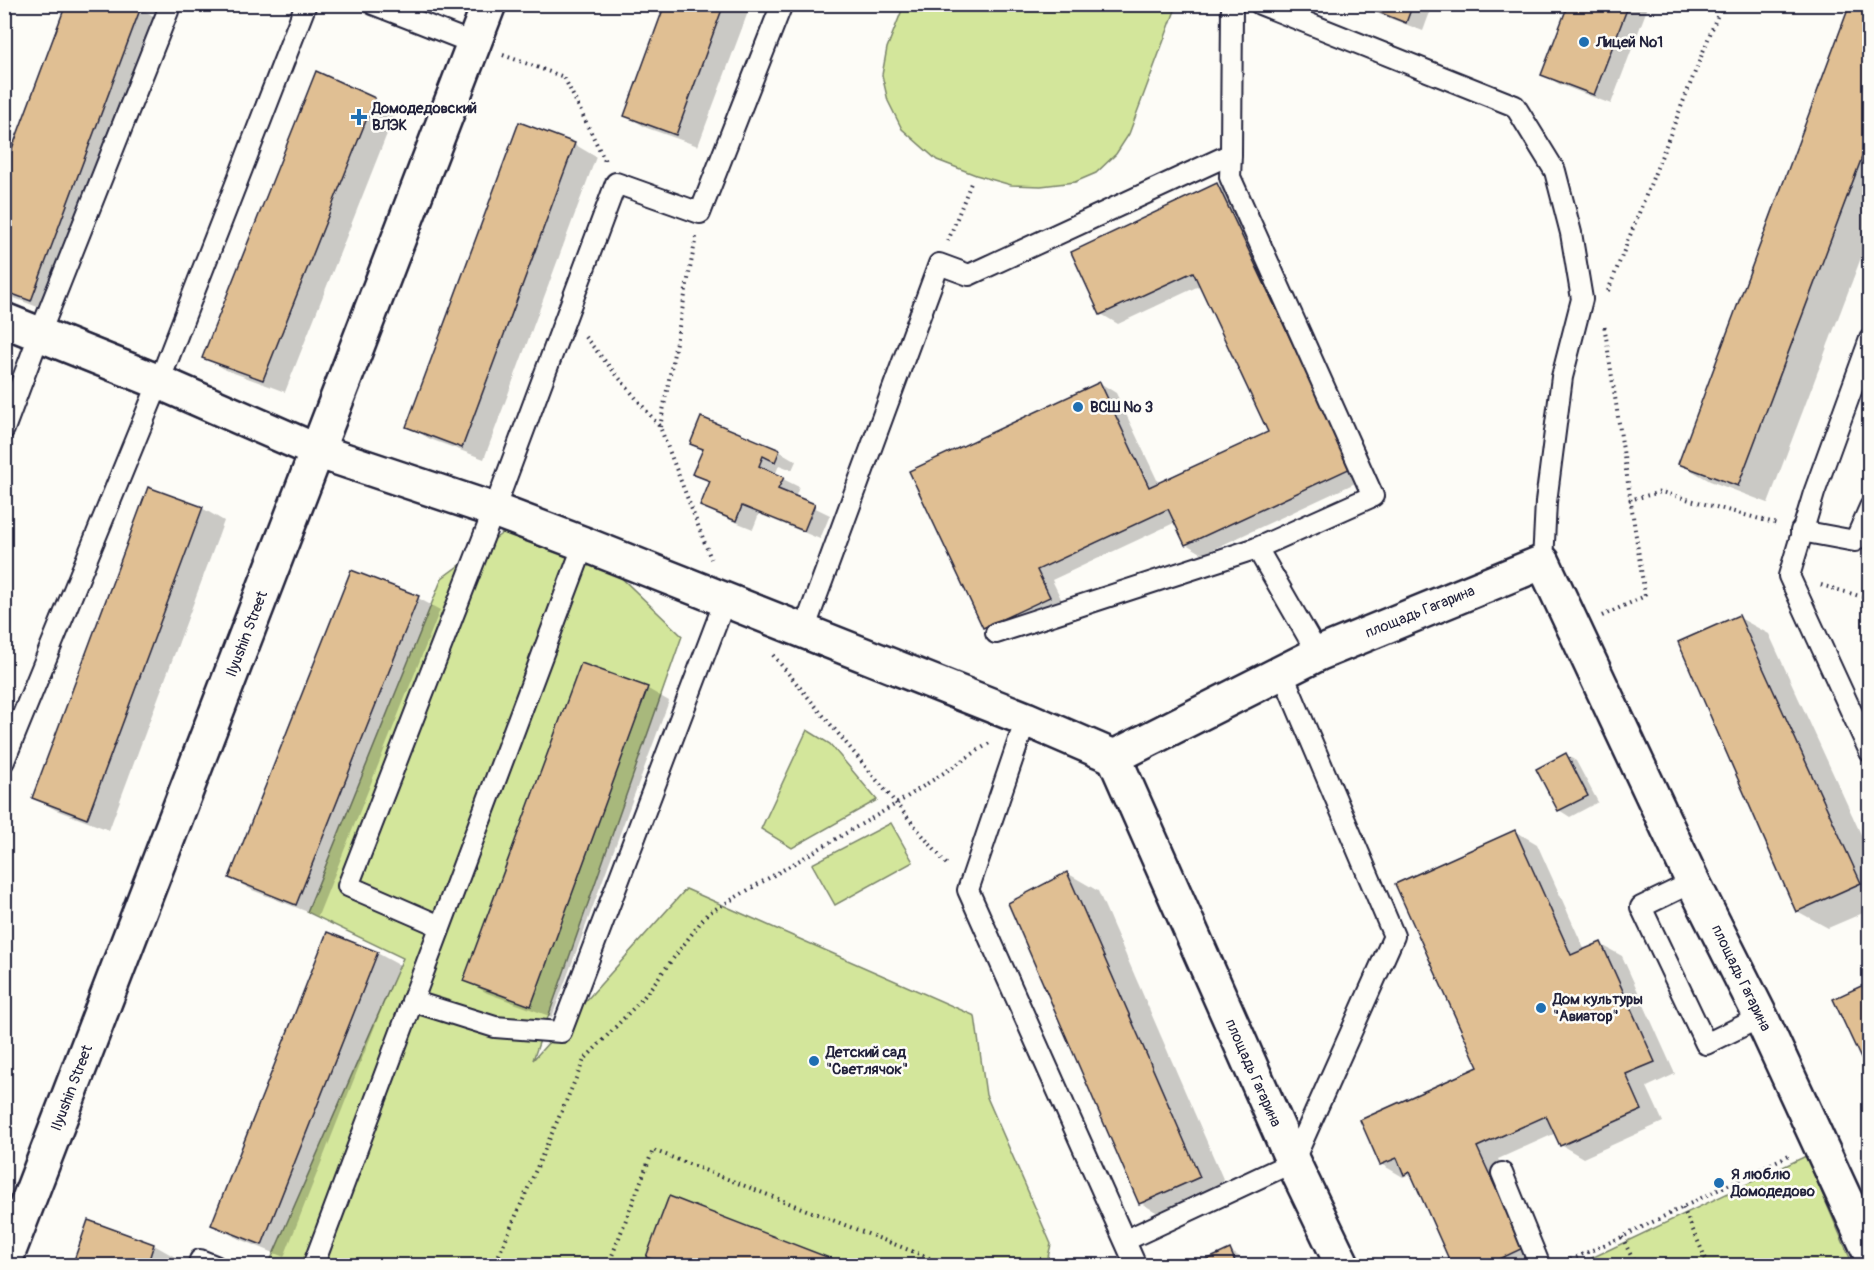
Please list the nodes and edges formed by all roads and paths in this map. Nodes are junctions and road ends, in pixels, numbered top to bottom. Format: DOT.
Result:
graph roads {
  1 [pos="169,4"];
  2 [pos="306,4"];
  3 [pos="373,4"];
  4 [pos="489,4"];
  5 [pos="782,4"];
  6 [pos="1232,4"];
  7 [pos="1260,4"];
  8 [pos="1722,4"];
  9 [pos="475,44"];
  10 [pos="1231,154"];
  11 [pos="616,183"];
  12 [pos="970,183"];
  13 [pos="700,213"];
  14 [pos="939,264"];
  15 [pos="1606,297"];
  16 [pos="566,315"];
  17 [pos="4,320"];
  18 [pos="1603,320"];
  19 [pos="40,333"];
  20 [pos="1869,339"];
  21 [pos="159,382"];
  22 [pos="660,427"];
  23 [pos="4,429"];
  24 [pos="317,451"];
  25 [pos="1629,500"];
  26 [pos="1869,507"];
  27 [pos="494,510"];
  28 [pos="1801,531"];
  29 [pos="584,544"];
  30 [pos="1257,548"];
  31 [pos="1543,562"];
  32 [pos="1789,576"];
  33 [pos="726,598"];
  34 [pos="1869,599"];
  35 [pos="1574,628"];
  36 [pos="804,630"];
  37 [pos="996,633"];
  38 [pos="770,652"];
  39 [pos="1317,654"];
  40 [pos="1282,672"];
  41 [pos="1026,719"];
  42 [pos="1869,752"];
  43 [pos="1114,757"];
  44 [pos="4,761"];
  45 [pos="896,804"];
  46 [pos="1693,882"];
  47 [pos="968,890"];
  48 [pos="440,926"];
  49 [pos="412,1001"];
  50 [pos="1761,1017"];
  51 [pos="1817,1141"];
  52 [pos="1293,1162"];
  53 [pos="1502,1173"];
  54 [pos="1683,1208"];
  55 [pos="1622,1237"];
  56 [pos="1126,1240"];
  57 [pos="1869,1253"];
  58 [pos="4,1264"];
  59 [pos="198,1266"];
  60 [pos="215,1266"];
  61 [pos="313,1266"];
  62 [pos="494,1266"];
  63 [pos="608,1266"];
  64 [pos="950,1266"];
  65 [pos="1136,1266"];
  66 [pos="1343,1266"];
  67 [pos="1540,1266"];
  68 [pos="1556,1266"];
  69 [pos="1636,1266"];
  70 [pos="1709,1266"];
  1 -- 19 [label="lane"];
  2 -- 21 [label="lane"];
  3 -- 9 [label="lane"];
  4 -- 9 [label="street, Ilyushin Street"];
  5 -- 13 [label="lane"];
  6 -- 10 [label="lane"];
  7 -- 31 [label="lane"];
  8 -- 15 [label="path"];
  9 -- 11 [label="path"];
  9 -- 24 [label="street, Ilyushin Street"];
  10 -- 14 [label="lane"];
  10 -- 30 [label="lane"];
  11 -- 13 [label="lane"];
  11 -- 16 [label="lane"];
  12 -- 14 [label="path"];
  13 -- 22 [label="path"];
  14 -- 36 [label="lane"];
  16 -- 22 [label="path"];
  16 -- 27 [label="lane"];
  17 -- 19 [label="street"];
  18 -- 25 [label="path"];
  19 -- 21 [label="street"];
  19 -- 23 [label="lane"];
  20 -- 28 [label="lane"];
  21 -- 24 [label="street"];
  21 -- 44 [label="lane"];
  22 -- 33 [label="path"];
  24 -- 27 [label="street"];
  24 -- 58 [label="street, Ilyushin Street"];
  25 -- 28 [label="path"];
  25 -- 35 [label="path"];
  26 -- 28 [label="lane"];
  27 -- 29 [label="street"];
  27 -- 48 [label="lane"];
  28 -- 32 [label="lane"];
  29 -- 33 [label="street"];
  29 -- 48 [label="lane"];
  30 -- 37 [label="lane"];
  30 -- 39 [label="lane"];
  31 -- 35 [label="street, площадь Гагарина"];
  31 -- 39 [label="street, площадь Гагарина"];
  32 -- 34 [label="path"];
  32 -- 42 [label="lane"];
  33 -- 36 [label="street"];
  33 -- 49 [label="lane"];
  35 -- 46 [label="street, площадь Гагарина"];
  36 -- 41 [label="street"];
  38 -- 45 [label="path"];
  39 -- 40 [label="street, площадь Гагарина"];
  40 -- 43 [label="street, площадь Гагарина"];
  40 -- 52 [label="lane"];
  41 -- 43 [label="street"];
  41 -- 45 [label="path"];
  41 -- 47 [label="lane"];
  43 -- 52 [label="street, площадь Гагарина"];
  45 -- 47 [label="path"];
  45 -- 62 [label="path"];
  46 -- 50 [label="street, площадь Гагарина"];
  46 -- 50 [label="lane"];
  47 -- 56 [label="lane"];
  48 -- 49 [label="lane"];
  49 -- 61 [label="lane"];
  50 -- 51 [label="street, площадь Гагарина"];
  51 -- 54 [label="path"];
  51 -- 57 [label="street, площадь Гагарина"];
  52 -- 56 [label="lane"];
  52 -- 66 [label="street, площадь Гагарина"];
  53 -- 67 [label="lane"];
  54 -- 55 [label="path"];
  54 -- 70 [label="path"];
  55 -- 68 [label="path"];
  55 -- 69 [label="path"];
  56 -- 65 [label="lane"];
  59 -- 60 [label="lane"];
  63 -- 64 [label="path"];
}
